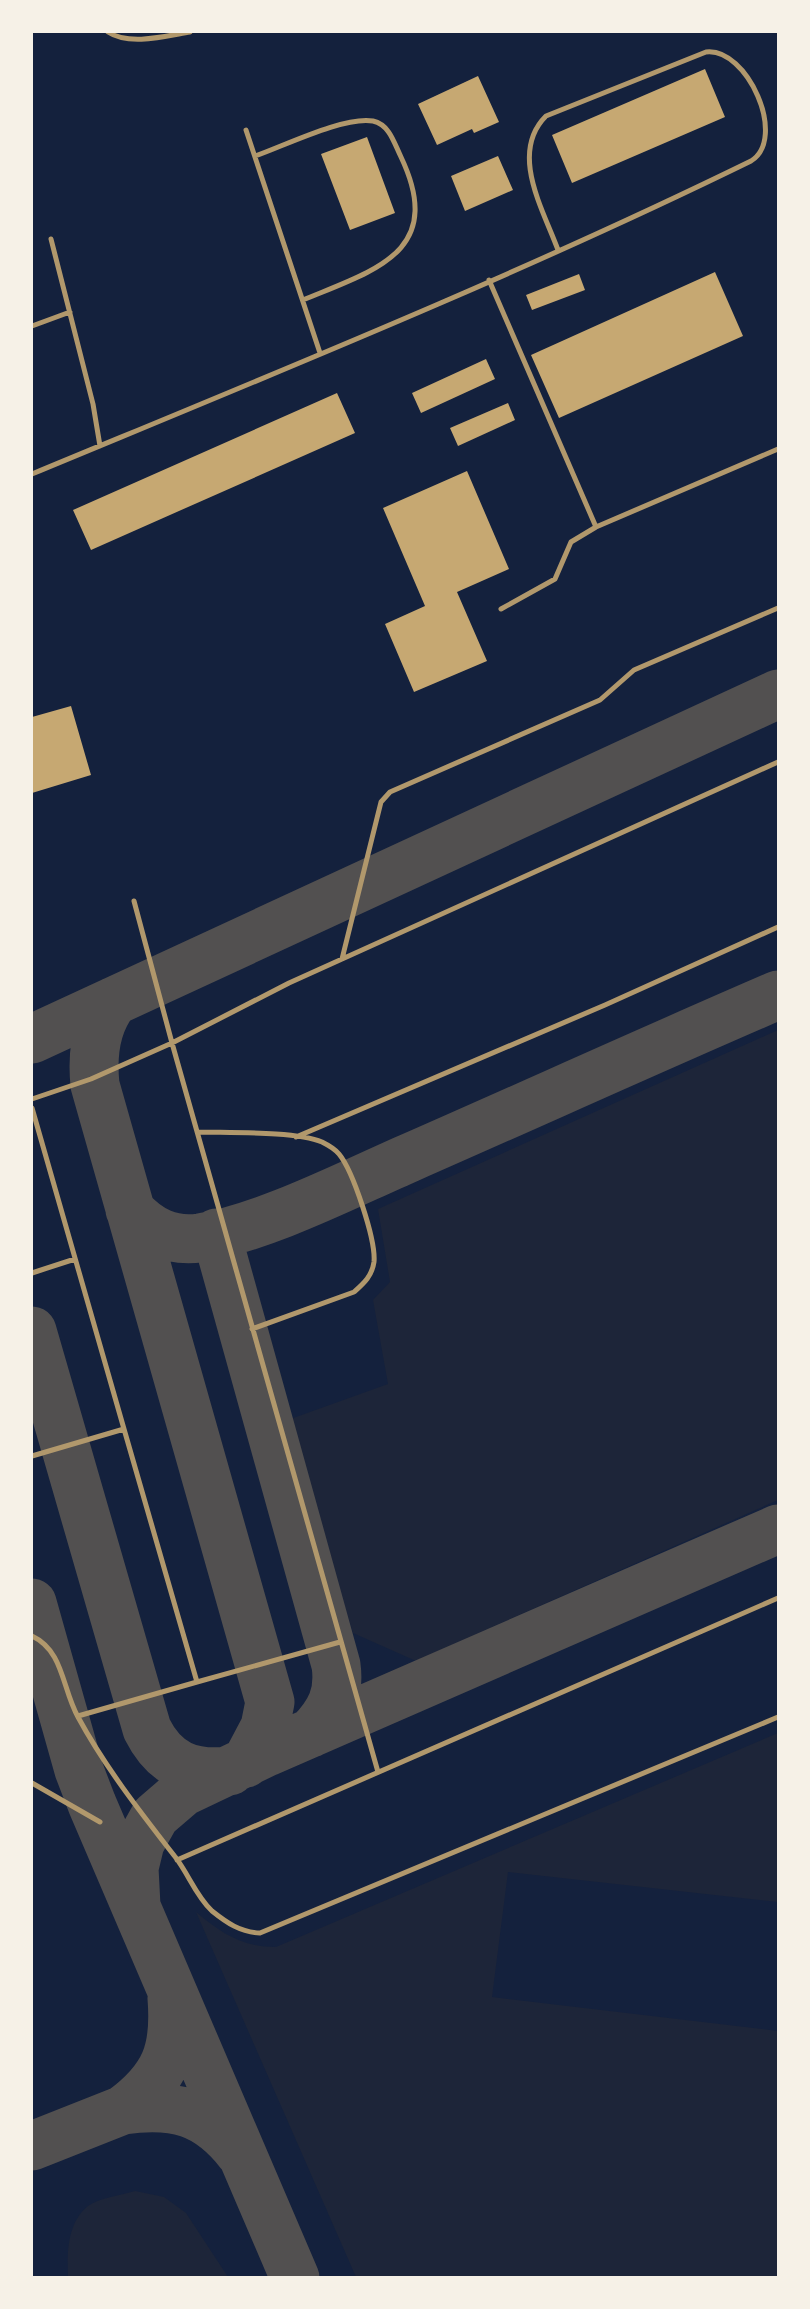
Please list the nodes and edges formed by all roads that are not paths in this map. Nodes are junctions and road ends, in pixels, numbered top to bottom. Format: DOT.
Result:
graph roads {
  1 [pos="108,32"];
  2 [pos="190,32"];
  3 [pos="246,130"];
  4 [pos="255,156"];
  5 [pos="51,239"];
  6 [pos="558,250"];
  7 [pos="489,281"];
  8 [pos="303,300"];
  9 [pos="70,312"];
  10 [pos="32,326"];
  11 [pos="320,354"];
  12 [pos="100,446"];
  13 [pos="779,449"];
  14 [pos="32,474"];
  15 [pos="596,527"];
  16 [pos="779,608"];
  17 [pos="500,609"];
  18 [pos="779,762"];
  19 [pos="134,901"];
  20 [pos="779,927"];
  21 [pos="342,959"];
  22 [pos="172,1043"];
  23 [pos="32,1099"];
  24 [pos="32,1108"];
  25 [pos="198,1132"];
  26 [pos="296,1137"];
  27 [pos="75,1259"];
  28 [pos="32,1273"];
  29 [pos="252,1329"];
  30 [pos="124,1429"];
  31 [pos="32,1455"];
  32 [pos="779,1598"];
  33 [pos="32,1636"];
  34 [pos="340,1642"];
  35 [pos="197,1682"];
  36 [pos="78,1716"];
  37 [pos="779,1717"];
  38 [pos="378,1772"];
  39 [pos="32,1783"];
  40 [pos="100,1822"];
  41 [pos="177,1860"];
  1 -- 2 [label="lane"];
  3 -- 4 [label="lane"];
  4 -- 8 [label="lane"];
  4 -- 8 [label="lane"];
  5 -- 9 [label="lane"];
  6 -- 6 [label="lane"];
  6 -- 7 [label="lane"];
  7 -- 11 [label="lane"];
  7 -- 15 [label="lane"];
  8 -- 11 [label="lane"];
  9 -- 10 [label="lane"];
  9 -- 12 [label="lane"];
  11 -- 12 [label="lane"];
  12 -- 14 [label="lane"];
  13 -- 15 [label="lane"];
  15 -- 17 [label="lane"];
  16 -- 21 [label="lane"];
  18 -- 21 [label="lane"];
  19 -- 22 [label="lane"];
  20 -- 26 [label="lane"];
  21 -- 22 [label="lane"];
  22 -- 23 [label="lane"];
  22 -- 25 [label="lane"];
  24 -- 27 [label="lane"];
  25 -- 26 [label="lane"];
  25 -- 29 [label="lane"];
  26 -- 29 [label="lane"];
  27 -- 28 [label="lane"];
  27 -- 30 [label="lane"];
  29 -- 34 [label="lane"];
  30 -- 31 [label="lane"];
  30 -- 35 [label="lane"];
  32 -- 38 [label="lane"];
  33 -- 36 [label="lane"];
  34 -- 35 [label="lane"];
  34 -- 38 [label="lane"];
  35 -- 36 [label="lane"];
  36 -- 41 [label="lane"];
  37 -- 41 [label="lane"];
  38 -- 41 [label="lane"];
  39 -- 40 [label="lane"];
}
